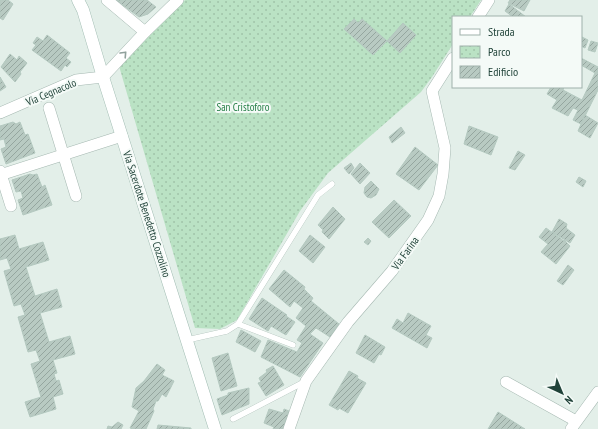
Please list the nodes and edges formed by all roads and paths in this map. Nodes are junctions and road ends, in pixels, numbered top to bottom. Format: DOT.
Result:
graph roads {
  1 [pos="78,0"];
  2 [pos="107,0"];
  3 [pos="178,0"];
  4 [pos="489,0"];
  5 [pos="479,16"];
  6 [pos="145,32"];
  7 [pos="452,60"];
  8 [pos="103,77"];
  9 [pos="49,108"];
  10 [pos="0,113"];
  11 [pos="122,136"];
  12 [pos="64,154"];
  13 [pos="0,174"];
  14 [pos="332,184"];
  15 [pos="76,196"];
  16 [pos="11,206"];
  17 [pos="238,324"];
  18 [pos="187,340"];
  19 [pos="293,345"];
  20 [pos="306,381"];
  21 [pos="506,382"];
  22 [pos="598,392"];
  23 [pos="233,419"];
  24 [pos="574,425"];
  25 [pos="216,429"];
  26 [pos="289,429"];
  1 -- 8 [label="main road, Via Sacerdote Benedetto Cozzolino"];
  2 -- 6 [label="street"];
  3 -- 6 [label="street"];
  4 -- 5 [label="street"];
  8 -- 6 [label="street, one-way"];
  7 -- 20 [label="street, Via Farina"];
  8 -- 10 [label="street, Via Cegnacolo"];
  8 -- 11 [label="main road, Via Sacerdote Benedetto Cozzolino"];
  9 -- 12 [label="street"];
  11 -- 12 [label="street"];
  11 -- 18 [label="main road, Via Sacerdote Benedetto Cozzolino"];
  12 -- 13 [label="street"];
  12 -- 15 [label="street"];
  13 -- 16 [label="street"];
  14 -- 17 [label="lane"];
  17 -- 18 [label="lane"];
  17 -- 19 [label="lane"];
  18 -- 25 [label="main road, Via Sacerdote Benedetto Cozzolino"];
  20 -- 23 [label="lane"];
  20 -- 26 [label="street, Via Farina"];
  21 -- 24 [label="street"];
  22 -- 24 [label="street"];
}
